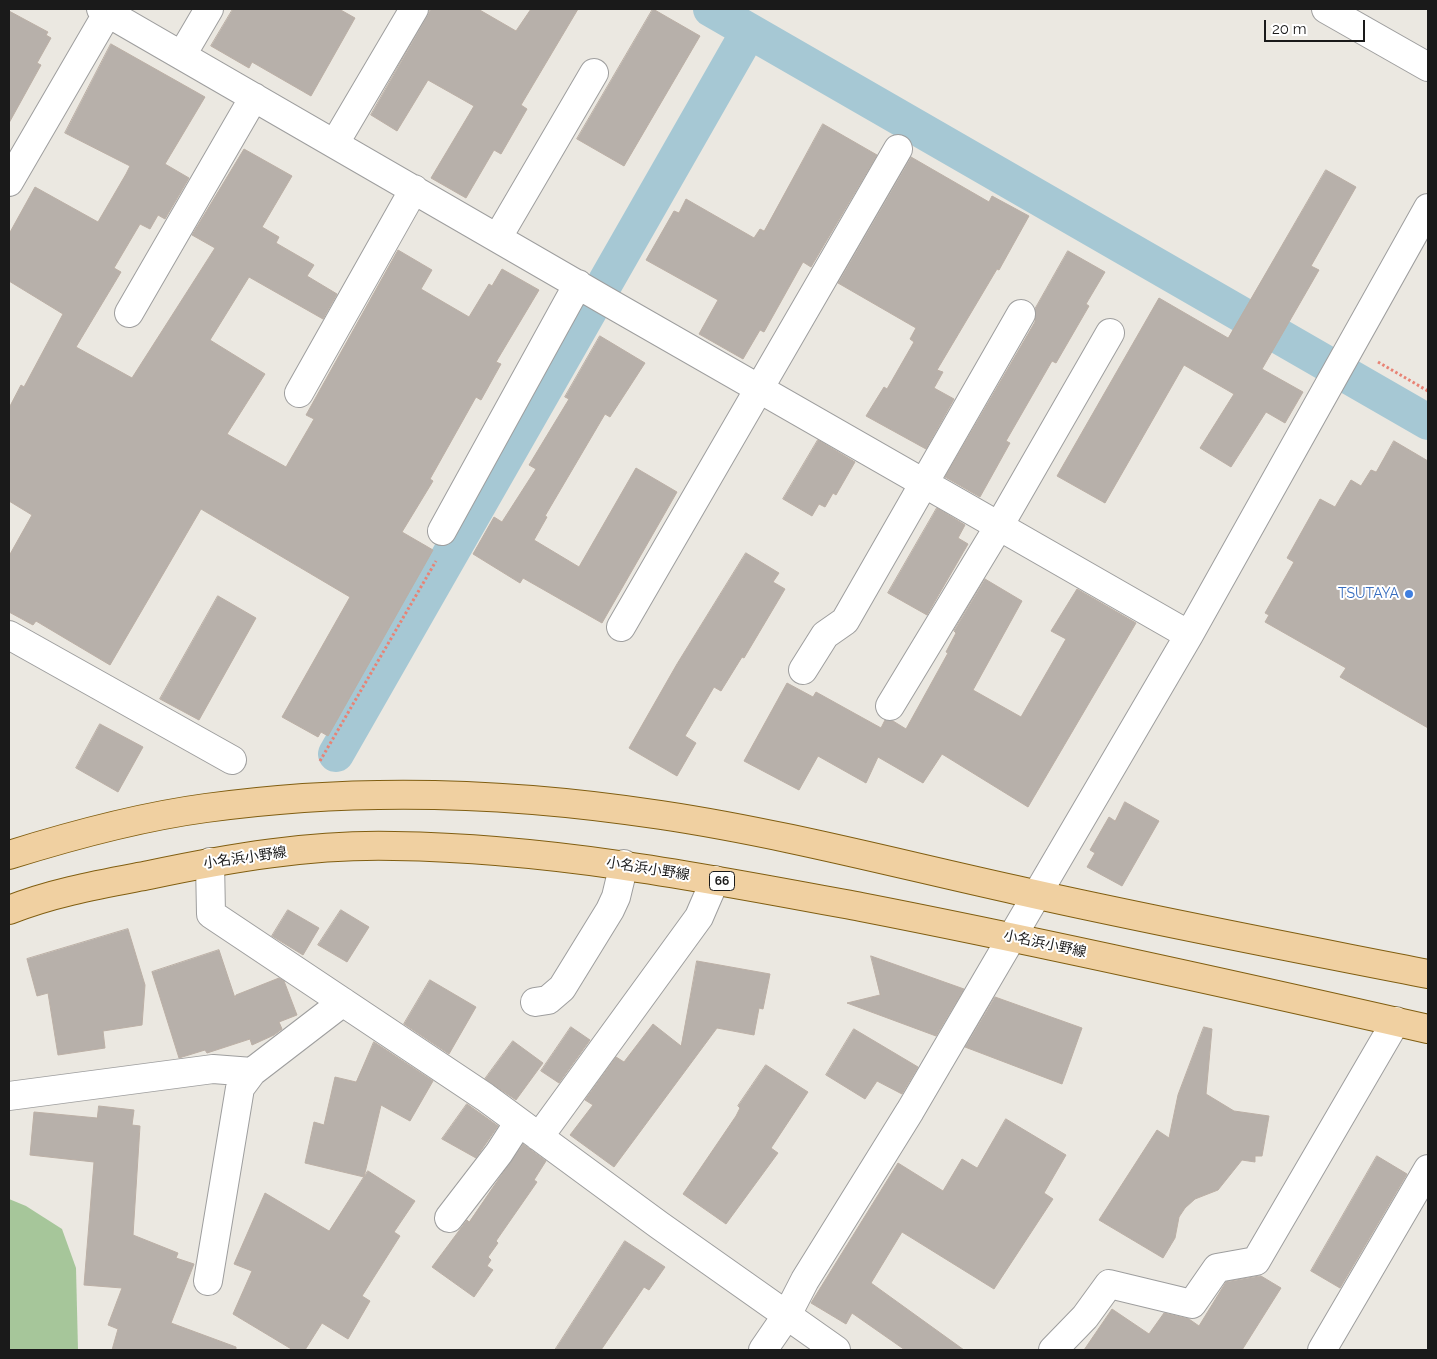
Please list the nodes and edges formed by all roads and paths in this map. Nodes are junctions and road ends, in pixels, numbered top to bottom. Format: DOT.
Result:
graph roads {
  1 [pos="209,9"];
  2 [pos="414,9"];
  3 [pos="1326,9"];
  4 [pos="104,11"];
  5 [pos="182,55"];
  6 [pos="1428,67"];
  7 [pos="594,72"];
  8 [pos="254,97"];
  9 [pos="335,143"];
  10 [pos="898,148"];
  11 [pos="9,182"];
  12 [pos="414,189"];
  13 [pos="1428,208"];
  14 [pos="498,237"];
  15 [pos="578,284"];
  16 [pos="130,312"];
  17 [pos="1021,314"];
  18 [pos="1110,333"];
  19 [pos="1342,363"];
  20 [pos="759,388"];
  21 [pos="1428,391"];
  22 [pos="299,393"];
  23 [pos="924,482"];
  24 [pos="1000,526"];
  25 [pos="442,531"];
  26 [pos="621,627"];
  27 [pos="9,635"];
  28 [pos="1189,635"];
  29 [pos="803,670"];
  30 [pos="890,706"];
  31 [pos="232,760"];
  32 [pos="320,762"];
  33 [pos="9,855"];
  34 [pos="210,862"];
  35 [pos="624,864"];
  36 [pos="715,880"];
  37 [pos="1037,895"];
  38 [pos="9,910"];
  39 [pos="1012,936"];
  40 [pos="1428,974"];
  41 [pos="343,1002"];
  42 [pos="535,1002"];
  43 [pos="1396,1021"];
  44 [pos="1428,1028"];
  45 [pos="252,1072"];
  46 [pos="9,1096"];
  47 [pos="529,1129"];
  48 [pos="1428,1168"];
  49 [pos="449,1218"];
  50 [pos="208,1281"];
  51 [pos="787,1315"];
  52 [pos="763,1350"];
  53 [pos="836,1350"];
  54 [pos="1053,1350"];
  55 [pos="1322,1350"];
  1 -- 5 [label="street"];
  2 -- 9 [label="street"];
  3 -- 6 [label="street"];
  4 -- 5 [label="street"];
  4 -- 11 [label="street"];
  5 -- 8 [label="street"];
  7 -- 14 [label="street"];
  8 -- 9 [label="street"];
  8 -- 16 [label="street"];
  9 -- 12 [label="street"];
  10 -- 20 [label="street"];
  12 -- 14 [label="street"];
  12 -- 22 [label="street"];
  13 -- 19 [label="street"];
  14 -- 15 [label="street"];
  15 -- 20 [label="street"];
  15 -- 25 [label="street"];
  17 -- 23 [label="street"];
  18 -- 24 [label="street"];
  19 -- 21 [label="path"];
  19 -- 28 [label="street"];
  20 -- 23 [label="street"];
  20 -- 26 [label="street"];
  23 -- 24 [label="street"];
  23 -- 29 [label="street"];
  24 -- 28 [label="street"];
  24 -- 30 [label="street"];
  25 -- 32 [label="path"];
  27 -- 31 [label="street"];
  28 -- 37 [label="street"];
  33 -- 37 [label="main road"];
  34 -- 35 [label="main road, 小名浜小野線 / 66"];
  34 -- 38 [label="main road, 小名浜小野線 / 66"];
  34 -- 41 [label="street"];
  35 -- 36 [label="main road, 小名浜小野線 / 66"];
  35 -- 42 [label="street"];
  36 -- 39 [label="main road, 小名浜小野線 / 66"];
  36 -- 47 [label="street"];
  37 -- 39 [label="street"];
  37 -- 40 [label="main road"];
  39 -- 43 [label="main road, 小名浜小野線 / 66"];
  39 -- 51 [label="street"];
  41 -- 45 [label="street"];
  41 -- 47 [label="street"];
  43 -- 44 [label="main road, 小名浜小野線 / 66"];
  43 -- 54 [label="street"];
  45 -- 46 [label="street"];
  45 -- 50 [label="street"];
  47 -- 49 [label="street"];
  47 -- 51 [label="street"];
  48 -- 55 [label="street"];
  51 -- 52 [label="street"];
  51 -- 53 [label="street"];
}
